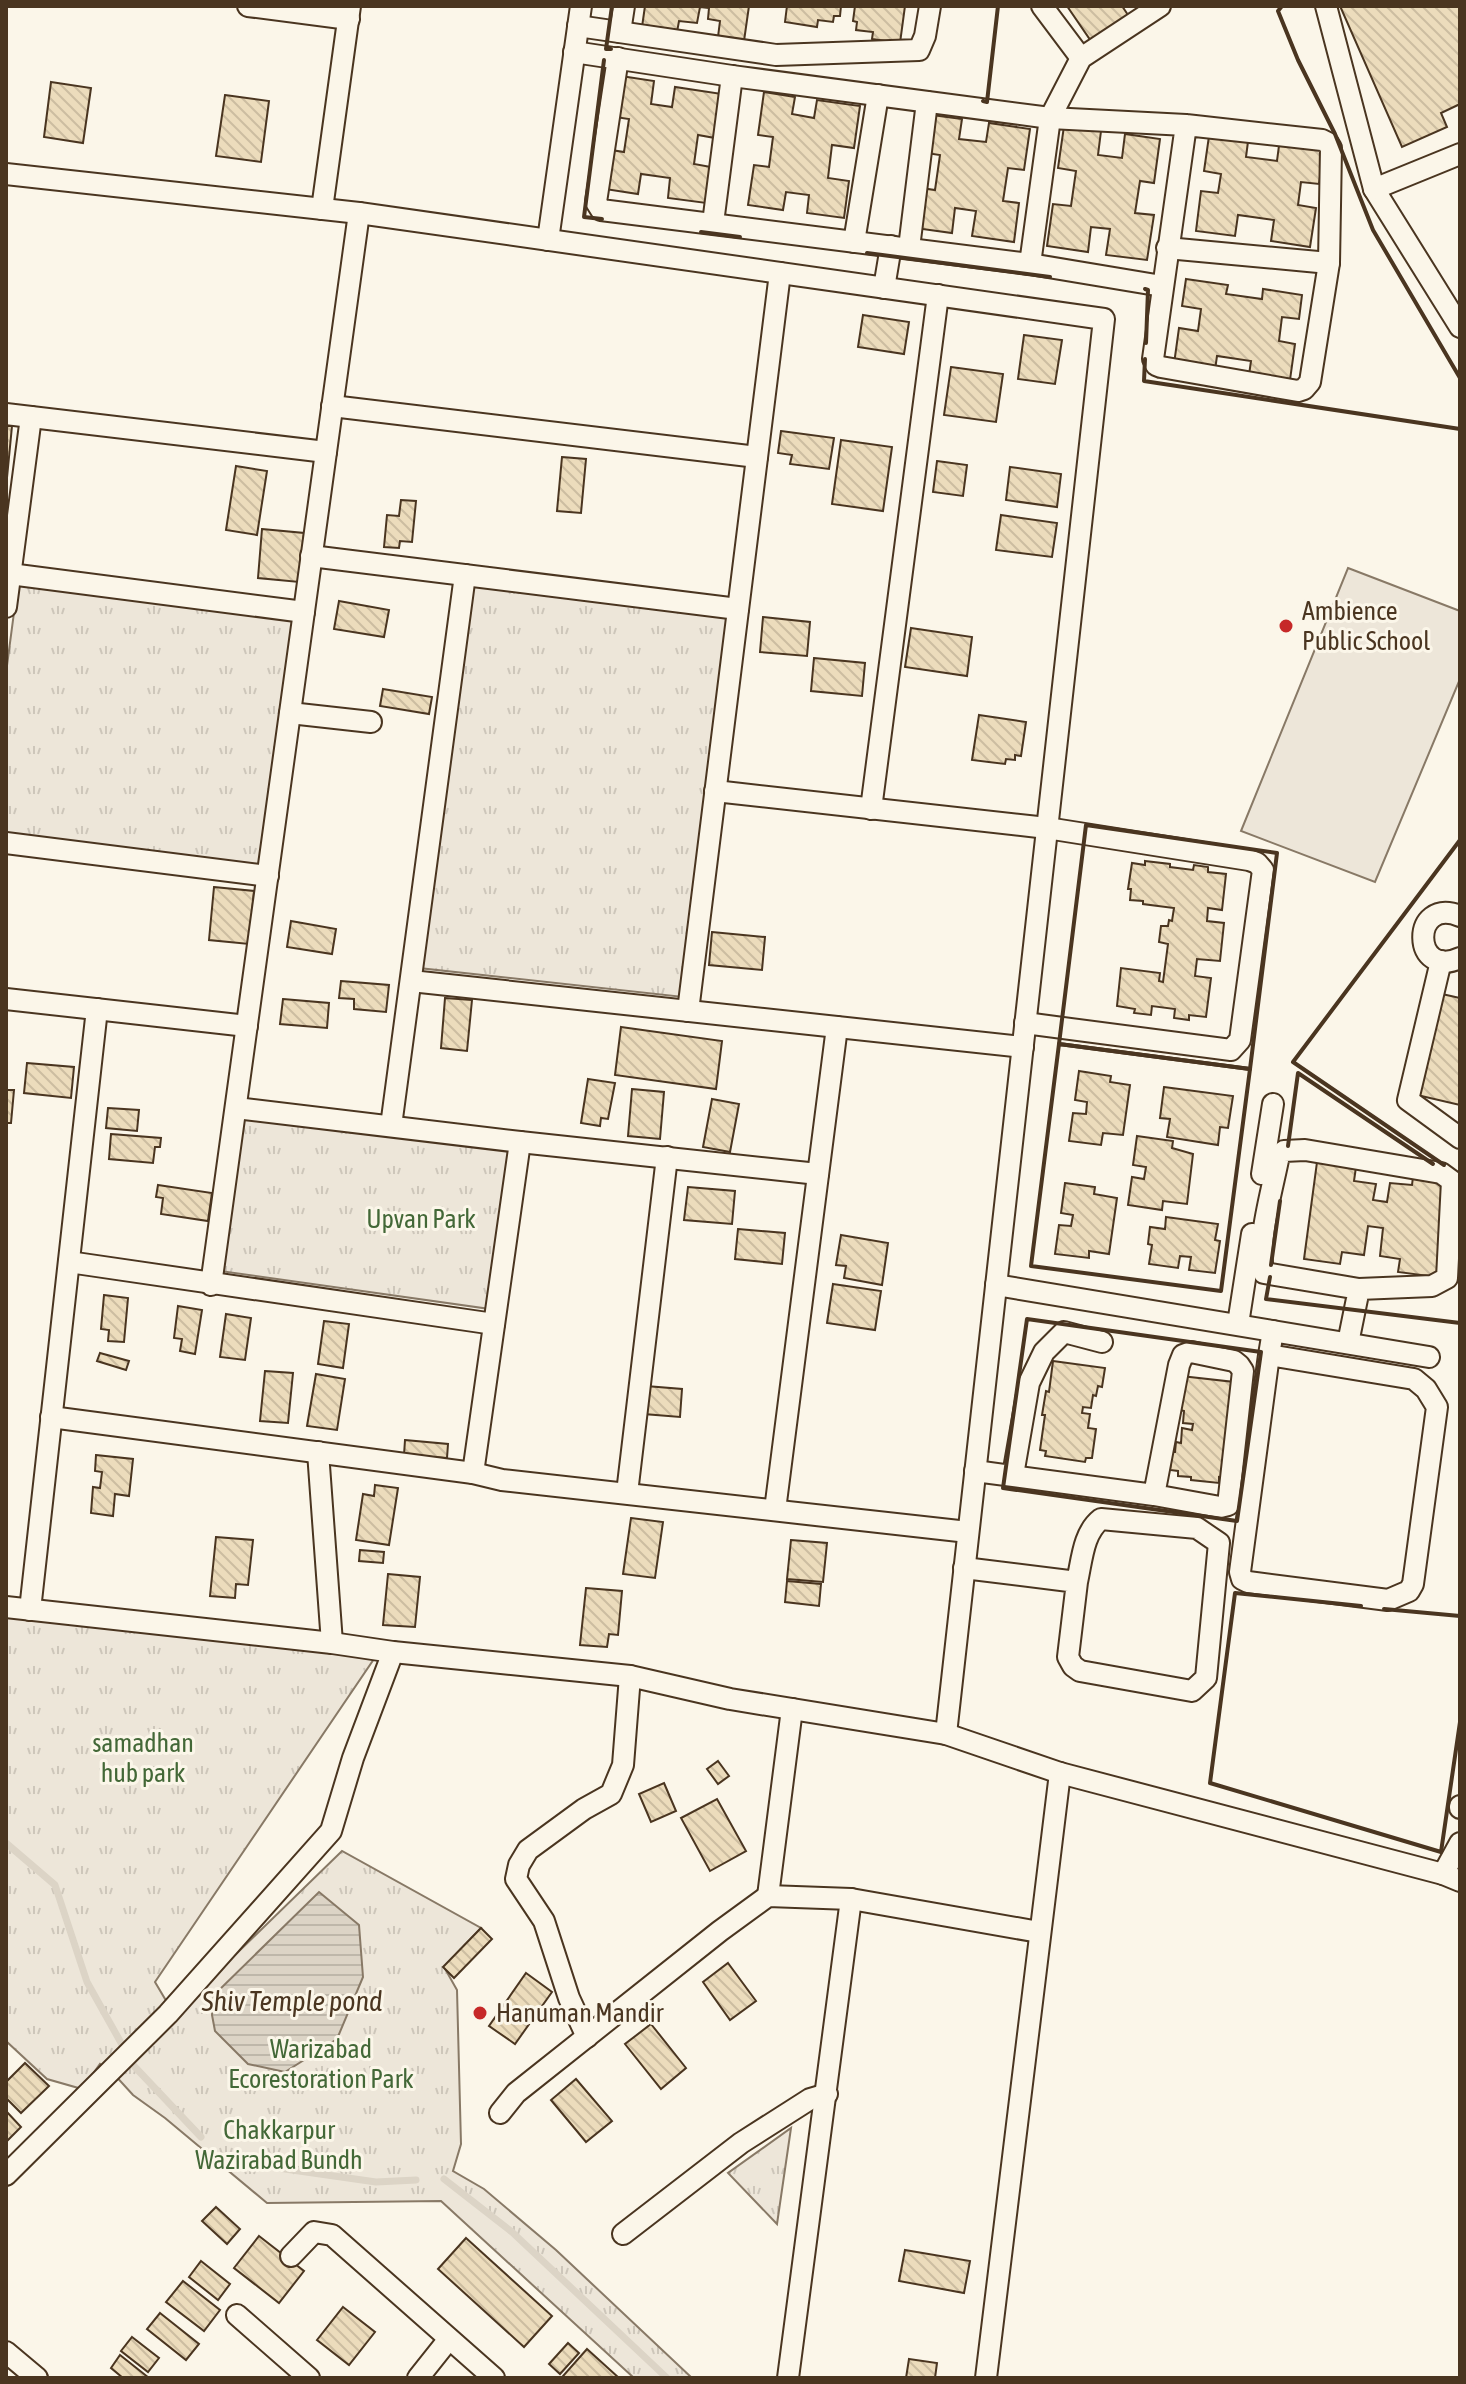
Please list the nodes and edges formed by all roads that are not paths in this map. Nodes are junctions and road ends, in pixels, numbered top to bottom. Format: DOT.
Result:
graph roads {
  1 [pos="248,6"];
  2 [pos="624,6"];
  3 [pos="930,6"];
  4 [pos="1042,6"];
  5 [pos="1160,6"];
  6 [pos="1326,6"];
  7 [pos="350,12"];
  8 [pos="580,16"];
  9 [pos="620,32"];
  10 [pos="574,52"];
  11 [pos="618,58"];
  12 [pos="1081,58"];
  13 [pos="732,76"];
  14 [pos="878,95"];
  15 [pos="927,102"];
  16 [pos="1050,118"];
  17 [pos="1186,125"];
  18 [pos="1460,154"];
  19 [pos="6,174"];
  20 [pos="1374,189"];
  21 [pos="322,209"];
  22 [pos="359,213"];
  23 [pos="713,223"];
  24 [pos="548,240"];
  25 [pos="854,242"];
  26 [pos="900,247"];
  27 [pos="1167,248"];
  28 [pos="1329,263"];
  29 [pos="1030,264"];
  30 [pos="780,273"];
  31 [pos="1162,286"];
  32 [pos="884,288"];
  33 [pos="938,295"];
  34 [pos="1460,327"];
  35 [pos="332,406"];
  36 [pos="6,414"];
  37 [pos="31,417"];
  38 [pos="326,452"];
  39 [pos="757,457"];
  40 [pos="311,556"];
  41 [pos="10,574"];
  42 [pos="465,575"];
  43 [pos="6,607"];
  44 [pos="738,609"];
  45 [pos="304,612"];
  46 [pos="290,713"];
  47 [pos="371,722"];
  48 [pos="715,791"];
  49 [pos="871,809"];
  50 [pos="1047,828"];
  51 [pos="6,843"];
  52 [pos="268,876"];
  53 [pos="1460,916"];
  54 [pos="1450,960"];
  55 [pos="411,981"];
  56 [pos="6,999"];
  57 [pos="97,1009"];
  58 [pos="688,1011"];
  59 [pos="1025,1023"];
  60 [pos="247,1026"];
  61 [pos="837,1027"];
  62 [pos="1023,1047"];
  63 [pos="1273,1104"];
  64 [pos="236,1108"];
  65 [pos="391,1126"];
  66 [pos="1460,1138"];
  67 [pos="520,1142"];
  68 [pos="667,1157"];
  69 [pos="818,1174"];
  70 [pos="69,1262"];
  71 [pos="211,1285"];
  72 [pos="996,1285"];
  73 [pos="1359,1289"];
  74 [pos="494,1324"];
  75 [pos="1238,1324"];
  76 [pos="1273,1331"];
  77 [pos="1102,1342"];
  78 [pos="1348,1343"];
  79 [pos="1269,1355"];
  80 [pos="1429,1357"];
  81 [pos="51,1417"];
  82 [pos="318,1452"];
  83 [pos="975,1471"];
  84 [pos="473,1473"];
  85 [pos="1013,1475"];
  86 [pos="627,1493"];
  87 [pos="1154,1495"];
  88 [pos="775,1510"];
  89 [pos="968,1532"];
  90 [pos="964,1568"];
  91 [pos="1077,1582"];
  92 [pos="6,1607"];
  93 [pos="30,1610"];
  94 [pos="332,1643"];
  95 [pos="393,1652"];
  96 [pos="630,1676"];
  97 [pos="792,1709"];
  98 [pos="946,1734"];
  99 [pos="1060,1773"];
  100 [pos="1460,1843"];
  101 [pos="1451,1878"];
  102 [pos="768,1896"];
  103 [pos="851,1899"];
  104 [pos="1039,1932"];
  105 [pos="587,2037"];
  106 [pos="827,2094"];
  107 [pos="500,2113"];
  108 [pos="6,2175"];
  109 [pos="623,2234"];
  110 [pos="291,2256"];
  111 [pos="237,2315"];
  112 [pos="449,2339"];
  113 [pos="6,2352"];
  114 [pos="37,2378"];
  115 [pos="309,2378"];
  116 [pos="418,2378"];
  117 [pos="494,2378"];
  118 [pos="788,2378"];
  119 [pos="986,2378"];
  1 -- 7 [label="street"];
  2 -- 9 [label="street"];
  3 -- 9 [label="street"];
  4 -- 12 [label="street"];
  5 -- 12 [label="street"];
  6 -- 20 [label="street"];
  7 -- 21 [label="street"];
  8 -- 9 [label="street"];
  8 -- 10 [label="street"];
  10 -- 11 [label="street"];
  10 -- 24 [label="street"];
  11 -- 13 [label="street"];
  11 -- 23 [label="street"];
  12 -- 16 [label="street"];
  13 -- 14 [label="street"];
  13 -- 23 [label="street"];
  14 -- 15 [label="street"];
  14 -- 25 [label="street"];
  15 -- 16 [label="street"];
  15 -- 26 [label="street"];
  16 -- 17 [label="street"];
  16 -- 29 [label="street"];
  17 -- 27 [label="street"];
  17 -- 28 [label="street"];
  18 -- 20 [label="street"];
  19 -- 21 [label="street"];
  20 -- 34 [label="street"];
  21 -- 22 [label="street"];
  22 -- 24 [label="street"];
  22 -- 35 [label="street"];
  23 -- 25 [label="street"];
  24 -- 30 [label="street"];
  25 -- 26 [label="street"];
  26 -- 29 [label="street"];
  26 -- 32 [label="street"];
  27 -- 28 [label="street"];
  27 -- 31 [label="street"];
  28 -- 31 [label="street"];
  29 -- 31 [label="street"];
  30 -- 32 [label="street"];
  30 -- 39 [label="street"];
  32 -- 33 [label="street"];
  33 -- 49 [label="street"];
  33 -- 50 [label="street"];
  35 -- 38 [label="street"];
  35 -- 39 [label="street"];
  36 -- 37 [label="street"];
  37 -- 38 [label="street"];
  37 -- 41 [label="street"];
  38 -- 40 [label="street"];
  39 -- 44 [label="street"];
  40 -- 42 [label="street"];
  40 -- 45 [label="street"];
  41 -- 43 [label="street"];
  41 -- 45 [label="street"];
  42 -- 44 [label="street"];
  42 -- 55 [label="street"];
  44 -- 48 [label="street"];
  45 -- 46 [label="street"];
  46 -- 47 [label="street"];
  46 -- 52 [label="street"];
  48 -- 49 [label="street"];
  48 -- 58 [label="street"];
  49 -- 50 [label="street"];
  50 -- 59 [label="street"];
  50 -- 59 [label="street"];
  51 -- 52 [label="street"];
  52 -- 60 [label="street"];
  53 -- 54 [label="street"];
  54 -- 66 [label="street"];
  55 -- 58 [label="street"];
  55 -- 65 [label="street"];
  56 -- 57 [label="street"];
  57 -- 60 [label="street"];
  57 -- 70 [label="street"];
  58 -- 61 [label="street"];
  59 -- 62 [label="street"];
  60 -- 64 [label="street"];
  61 -- 62 [label="street"];
  61 -- 69 [label="street"];
  62 -- 72 [label="street"];
  63 -- 75 [label="street"];
  64 -- 65 [label="street"];
  64 -- 71 [label="street"];
  65 -- 67 [label="street"];
  67 -- 68 [label="street"];
  67 -- 74 [label="street"];
  68 -- 69 [label="street"];
  68 -- 86 [label="street"];
  69 -- 88 [label="street"];
  70 -- 71 [label="street"];
  70 -- 81 [label="street"];
  71 -- 74 [label="street"];
  72 -- 75 [label="street"];
  72 -- 83 [label="street"];
  73 -- 73 [label="street"];
  73 -- 78 [label="street"];
  74 -- 84 [label="street"];
  75 -- 76 [label="street"];
  76 -- 78 [label="street"];
  76 -- 79 [label="street"];
  77 -- 85 [label="street"];
  78 -- 80 [label="street"];
  79 -- 79 [label="street"];
  81 -- 82 [label="street"];
  81 -- 93 [label="street"];
  82 -- 84 [label="street"];
  82 -- 94 [label="street"];
  83 -- 85 [label="street"];
  83 -- 89 [label="street"];
  84 -- 86 [label="street"];
  85 -- 87 [label="street"];
  86 -- 88 [label="street"];
  87 -- 87 [label="street"];
  88 -- 89 [label="street"];
  89 -- 90 [label="street"];
  90 -- 91 [label="street"];
  90 -- 98 [label="street"];
  91 -- 91 [label="street"];
  92 -- 93 [label="street"];
  93 -- 94 [label="street"];
  94 -- 95 [label="street"];
  95 -- 96 [label="street"];
  95 -- 108 [label="street"];
  96 -- 97 [label="street"];
  96 -- 105 [label="street"];
  97 -- 98 [label="street"];
  97 -- 102 [label="street"];
  98 -- 99 [label="street"];
  99 -- 101 [label="street"];
  99 -- 104 [label="street"];
  100 -- 101 [label="street"];
  102 -- 103 [label="street"];
  102 -- 105 [label="street"];
  103 -- 104 [label="street"];
  103 -- 106 [label="street"];
  104 -- 119 [label="street"];
  105 -- 107 [label="street"];
  106 -- 109 [label="street"];
  106 -- 118 [label="street"];
  110 -- 112 [label="street"];
  111 -- 115 [label="street"];
  112 -- 116 [label="street"];
  112 -- 117 [label="street"];
  113 -- 114 [label="street"];
}
